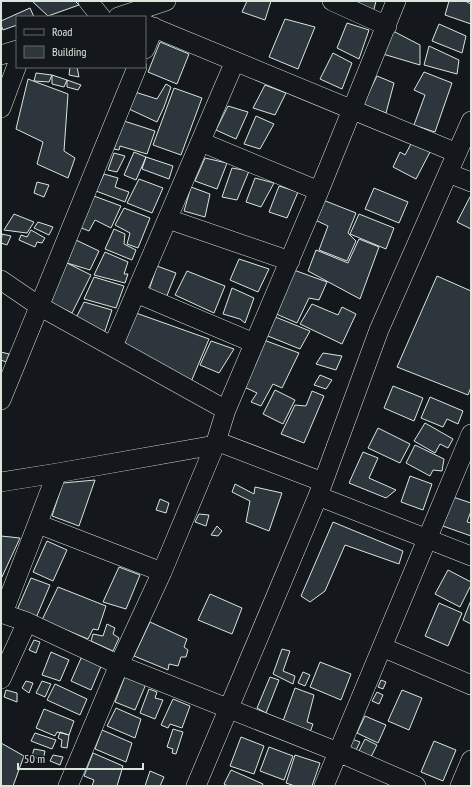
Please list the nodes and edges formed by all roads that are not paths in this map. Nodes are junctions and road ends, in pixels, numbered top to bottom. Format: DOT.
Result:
graph roads {
  1 [pos="88,1"];
  2 [pos="166,1"];
  3 [pos="332,1"];
  4 [pos="396,1"];
  5 [pos="100,16"];
  6 [pos="125,16"];
  7 [pos="149,26"];
  8 [pos="387,26"];
  9 [pos="146,42"];
  10 [pos="16,50"];
  11 [pos="1,55"];
  12 [pos="235,61"];
  13 [pos="16,68"];
  14 [pos="137,68"];
  15 [pos="1,108"];
  16 [pos="352,109"];
  17 [pos="471,121"];
  18 [pos="201,142"];
  19 [pos="457,153"];
  20 [pos="448,173"];
  21 [pos="471,182"];
  22 [pos="319,191"];
  23 [pos="168,218"];
  24 [pos="290,261"];
  25 [pos="1,280"];
  26 [pos="136,293"];
  27 [pos="39,306"];
  28 [pos="254,343"];
  29 [pos="113,346"];
  30 [pos="1,400"];
  31 [pos="226,410"];
  32 [pos="471,434"];
  33 [pos="216,443"];
  34 [pos="467,455"];
  35 [pos="57,474"];
  36 [pos="1,482"];
  37 [pos="320,489"];
  38 [pos="38,524"];
  39 [pos="427,538"];
  40 [pos="471,556"];
  41 [pos="162,572"];
  42 [pos="2,613"];
  43 [pos="26,622"];
  44 [pos="382,647"];
  45 [pos="119,666"];
  46 [pos="1,679"];
  47 [pos="471,685"];
  48 [pos="229,709"];
  49 [pos="338,752"];
  50 [pos="471,760"];
  51 [pos="68,786"];
  52 [pos="196,786"];
  53 [pos="324,786"];
  54 [pos="416,786"];
  55 [pos="460,786"];
  1 -- 5 [label="street"];
  2 -- 6 [label="street"];
  3 -- 8 [label="street"];
  4 -- 8 [label="street"];
  7 -- 9 [label="street"];
  7 -- 12 [label="street"];
  8 -- 16 [label="street"];
  10 -- 11 [label="street"];
  12 -- 16 [label="street"];
  12 -- 18 [label="street"];
  13 -- 15 [label="street"];
  14 -- 27 [label="street"];
  16 -- 19 [label="street"];
  16 -- 22 [label="street"];
  17 -- 19 [label="street"];
  18 -- 22 [label="street"];
  18 -- 23 [label="street"];
  19 -- 20 [label="street"];
  20 -- 21 [label="street"];
  20 -- 37 [label="street"];
  22 -- 24 [label="street"];
  23 -- 24 [label="street"];
  23 -- 26 [label="street"];
  24 -- 28 [label="street"];
  25 -- 27 [label="street"];
  26 -- 28 [label="street"];
  26 -- 29 [label="street"];
  27 -- 29 [label="street"];
  27 -- 30 [label="street"];
  28 -- 31 [label="street"];
  29 -- 31 [label="street"];
  31 -- 33 [label="street"];
  32 -- 34 [label="street"];
  33 -- 35 [label="street"];
  33 -- 37 [label="street"];
  33 -- 41 [label="street"];
  34 -- 39 [label="street"];
  35 -- 36 [label="street"];
  35 -- 38 [label="street"];
  37 -- 39 [label="street"];
  37 -- 48 [label="street"];
  38 -- 41 [label="street"];
  38 -- 42 [label="street"];
  39 -- 40 [label="street"];
  39 -- 44 [label="street"];
  41 -- 45 [label="street"];
  42 -- 43 [label="street"];
  43 -- 45 [label="street"];
  43 -- 46 [label="street"];
  44 -- 47 [label="street"];
  44 -- 49 [label="street"];
  45 -- 48 [label="street"];
  45 -- 51 [label="street"];
  48 -- 49 [label="street"];
  48 -- 52 [label="street"];
  49 -- 53 [label="street"];
  49 -- 54 [label="street"];
  50 -- 55 [label="street"];
}
